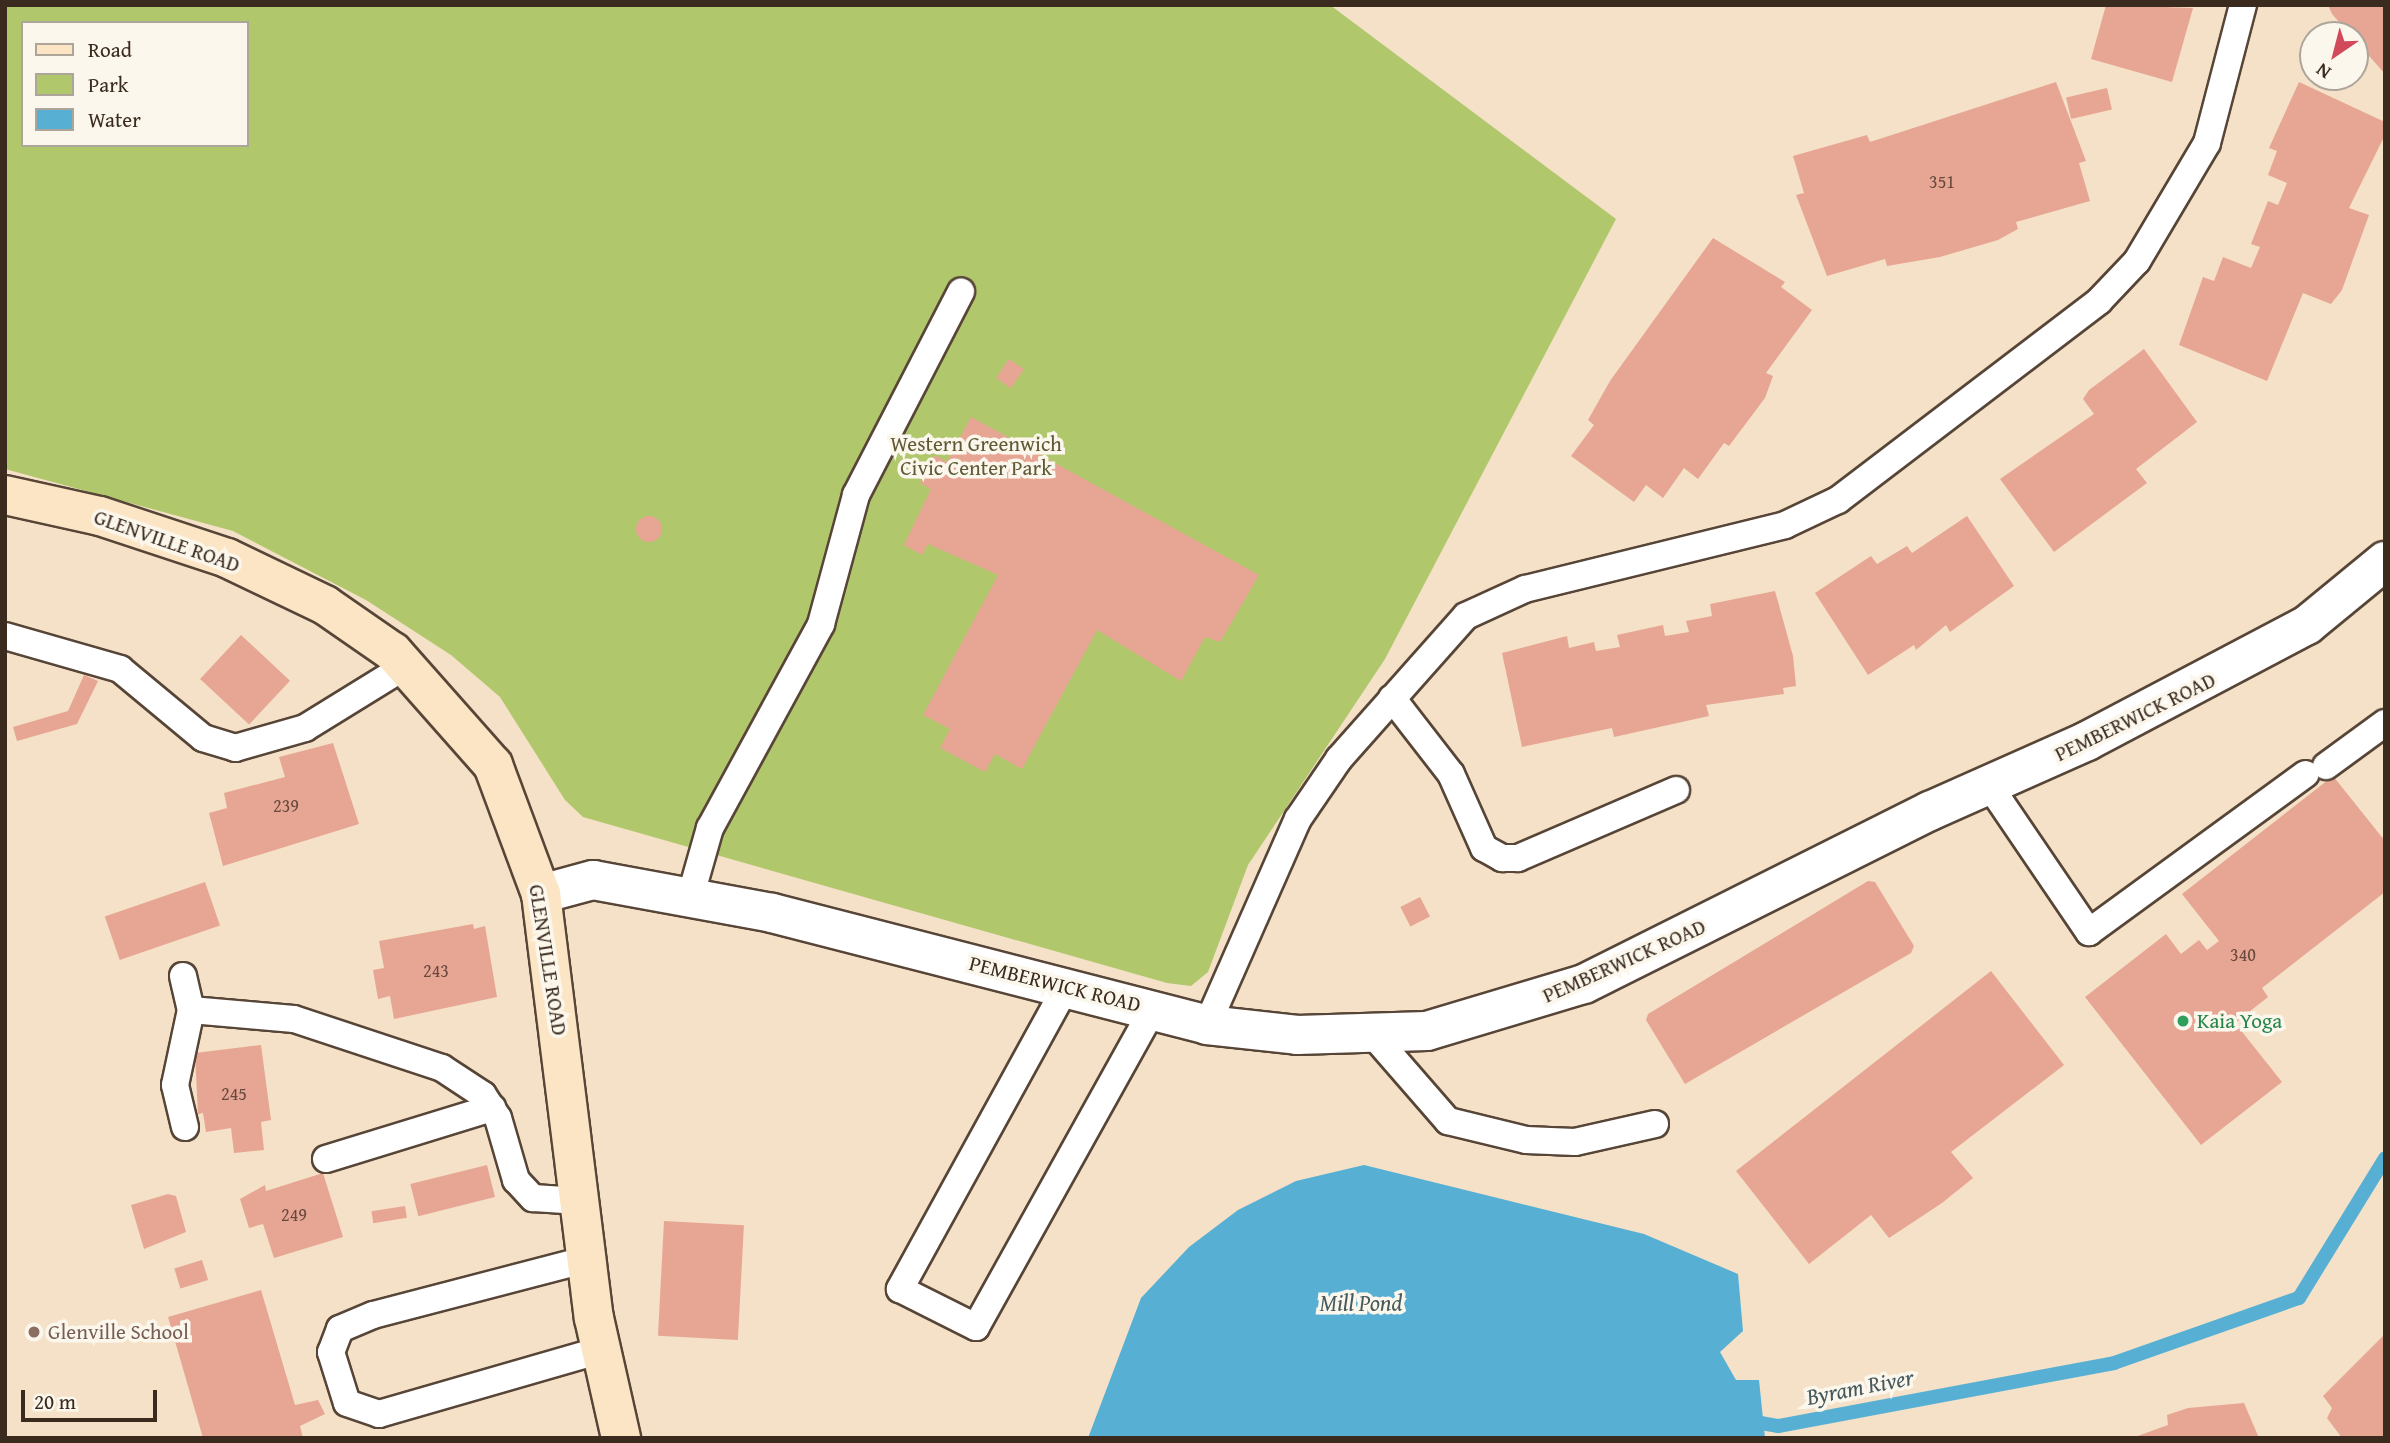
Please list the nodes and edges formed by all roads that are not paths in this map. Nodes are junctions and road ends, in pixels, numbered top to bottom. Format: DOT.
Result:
graph roads {
  1 [pos="2243,5"];
  2 [pos="961,292"];
  3 [pos="5,495"];
  4 [pos="2385,562"];
  5 [pos="5,636"];
  6 [pos="407,665"];
  7 [pos="1391,698"];
  8 [pos="2385,723"];
  9 [pos="1989,785"];
  10 [pos="1676,790"];
  11 [pos="541,894"];
  12 [pos="691,898"];
  13 [pos="183,976"];
  14 [pos="1066,987"];
  15 [pos="1153,1009"];
  16 [pos="191,1010"];
  17 [pos="1207,1025"];
  18 [pos="1374,1035"];
  19 [pos="492,1108"];
  20 [pos="1655,1124"];
  21 [pos="185,1128"];
  22 [pos="326,1158"];
  23 [pos="580,1200"];
  24 [pos="588,1259"];
  25 [pos="601,1350"];
  26 [pos="621,1438"];
  1 -- 7 [label="lane"];
  2 -- 12 [label="lane"];
  3 -- 6 [label="main road, GLENVILLE ROAD"];
  4 -- 9 [label="street, PEMBERWICK ROAD"];
  5 -- 6 [label="lane"];
  6 -- 11 [label="main road, GLENVILLE ROAD"];
  7 -- 10 [label="lane"];
  7 -- 17 [label="lane"];
  8 -- 9 [label="lane"];
  9 -- 18 [label="street, PEMBERWICK ROAD"];
  11 -- 12 [label="street, PEMBERWICK ROAD"];
  11 -- 23 [label="main road, GLENVILLE ROAD"];
  12 -- 14 [label="street, PEMBERWICK ROAD"];
  13 -- 16 [label="lane"];
  14 -- 15 [label="street, PEMBERWICK ROAD"];
  14 -- 15 [label="lane"];
  15 -- 17 [label="street, PEMBERWICK ROAD"];
  16 -- 19 [label="lane"];
  16 -- 21 [label="lane"];
  17 -- 18 [label="street, PEMBERWICK ROAD"];
  18 -- 20 [label="lane"];
  19 -- 22 [label="lane"];
  19 -- 23 [label="lane"];
  23 -- 24 [label="main road, GLENVILLE ROAD"];
  24 -- 25 [label="main road, GLENVILLE ROAD"];
  24 -- 25 [label="lane"];
  25 -- 26 [label="main road, GLENVILLE ROAD"];
}
